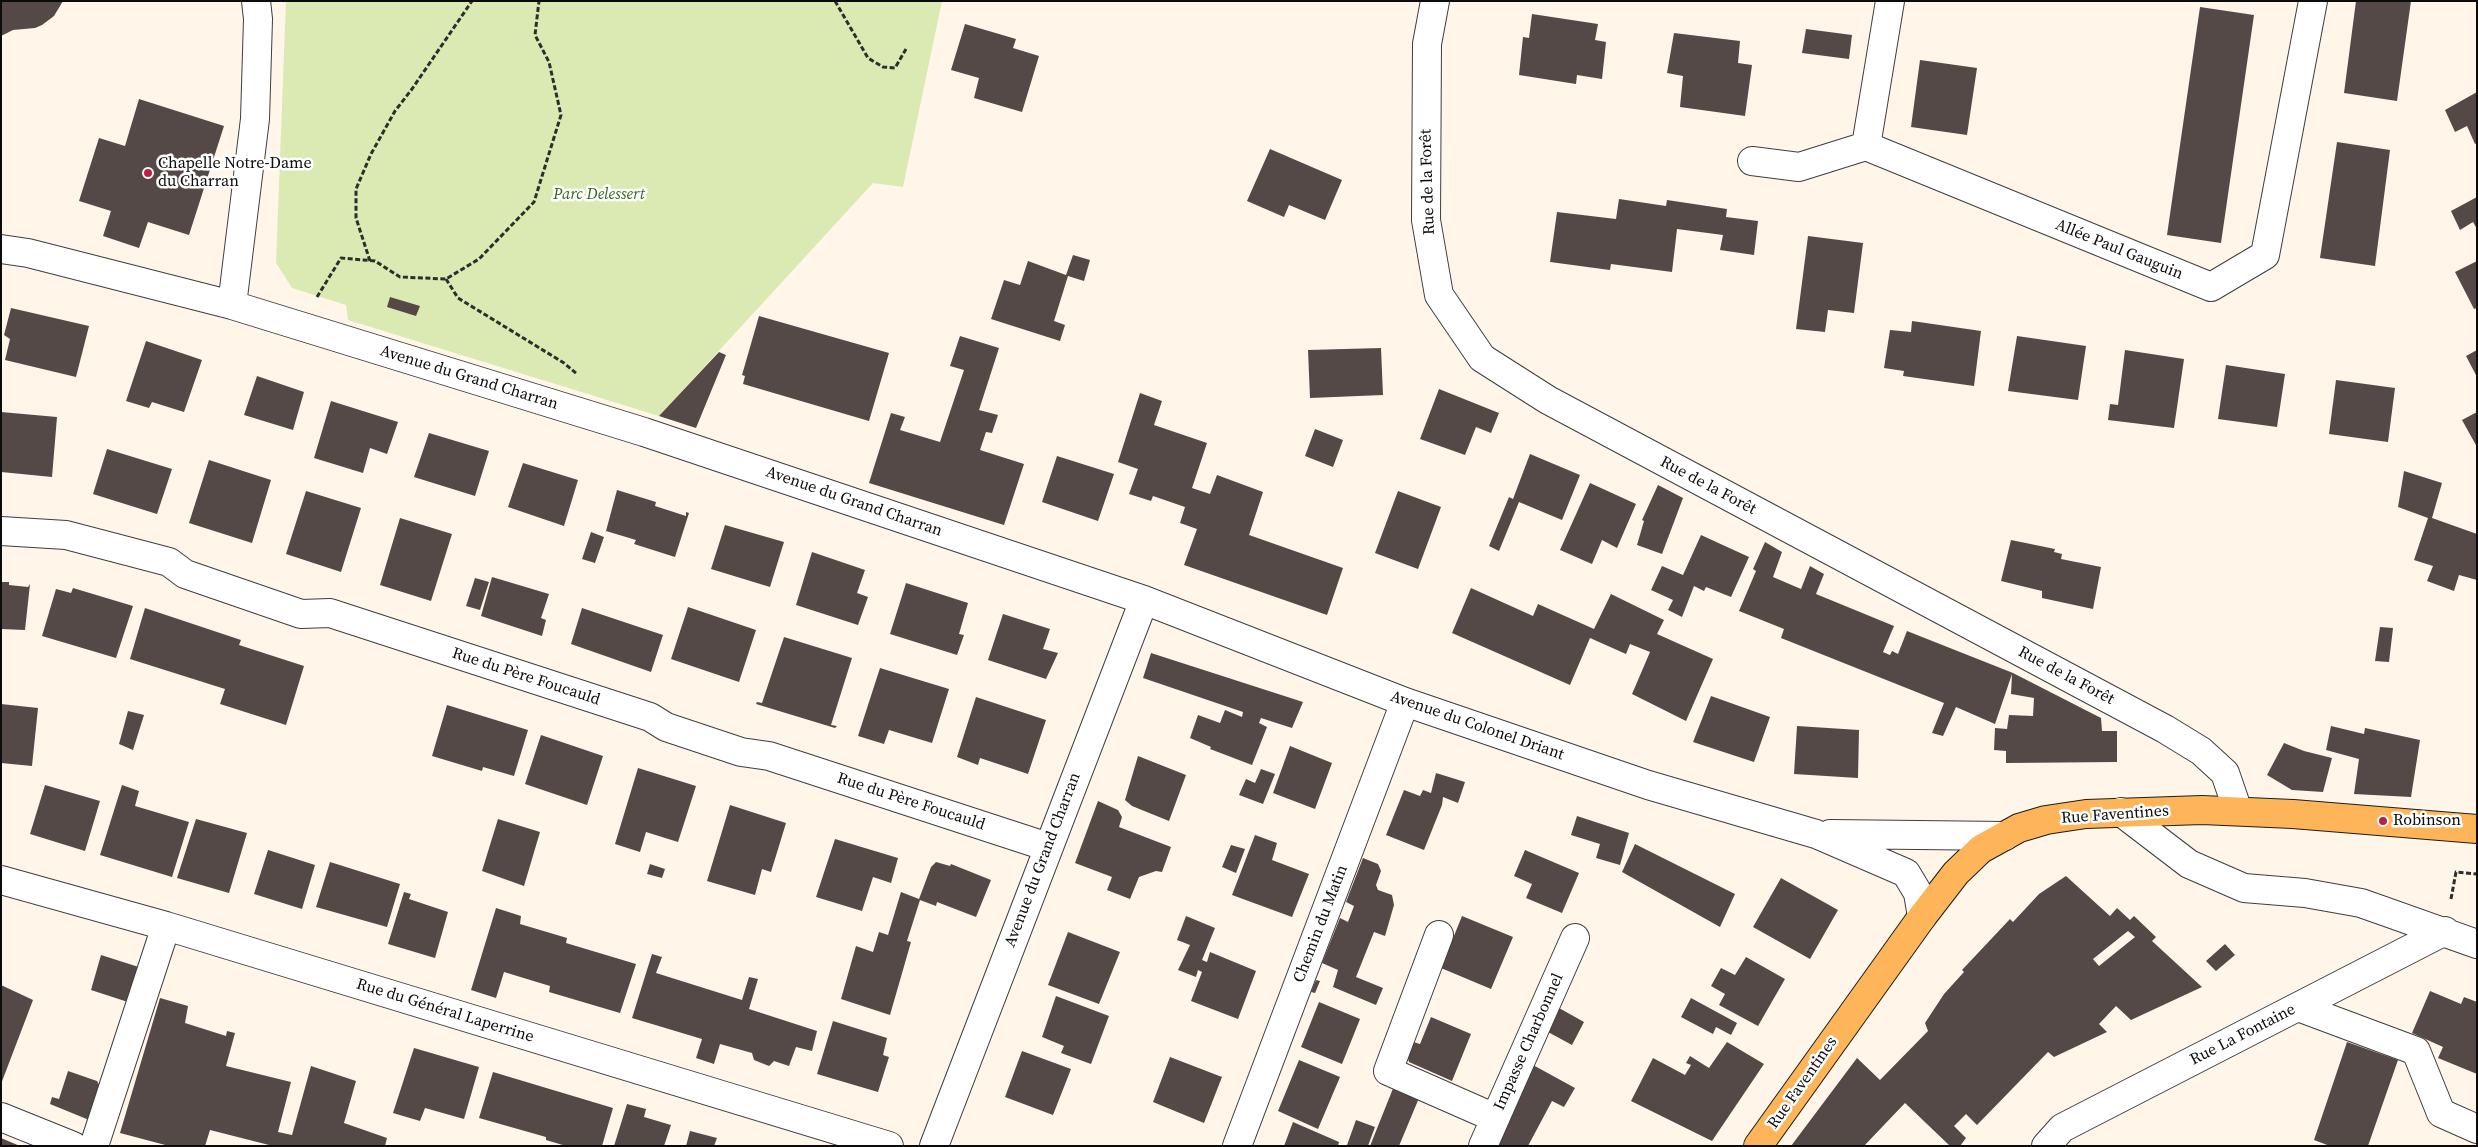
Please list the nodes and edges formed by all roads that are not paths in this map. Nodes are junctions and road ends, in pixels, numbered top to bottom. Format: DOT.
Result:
graph roads {
  1 [pos="256,1"];
  2 [pos="1435,1"];
  3 [pos="1890,1"];
  4 [pos="2313,1"];
  5 [pos="1866,146"];
  6 [pos="1752,161"];
  7 [pos="1,249"];
  8 [pos="232,306"];
  9 [pos="1,532"];
  10 [pos="1144,600"];
  11 [pos="1405,702"];
  12 [pos="2238,810"];
  13 [pos="2121,812"];
  14 [pos="2477,829"];
  15 [pos="1816,834"];
  16 [pos="2005,836"];
  17 [pos="1048,847"];
  18 [pos="1,880"];
  19 [pos="1922,917"];
  20 [pos="166,926"];
  21 [pos="2445,931"];
  22 [pos="1439,935"];
  23 [pos="1575,938"];
  24 [pos="2477,944"];
  25 [pos="2298,1007"];
  26 [pos="1,1117"];
  27 [pos="1495,1118"];
  28 [pos="2477,1129"];
  29 [pos="73,1146"];
  30 [pos="94,1146"];
  31 [pos="888,1146"];
  32 [pos="934,1146"];
  33 [pos="1237,1146"];
  34 [pos="1483,1146"];
  35 [pos="1758,1146"];
  36 [pos="2046,1146"];
  1 -- 8 [label="street"];
  2 -- 12 [label="street, Rue de la Forêt"];
  3 -- 5 [label="street"];
  4 -- 5 [label="street, Allée Paul Gauguin"];
  5 -- 6 [label="street"];
  7 -- 8 [label="street, Avenue du Grand Charran"];
  8 -- 10 [label="street, Avenue du Grand Charran"];
  9 -- 17 [label="street, Rue du Père Foucauld"];
  10 -- 11 [label="street, Avenue du Colonel Driant"];
  10 -- 17 [label="street, Avenue du Grand Charran"];
  11 -- 15 [label="street, Avenue du Colonel Driant"];
  11 -- 33 [label="street, Chemin du Matin"];
  12 -- 13 [label="main road, Rue Faventines"];
  12 -- 14 [label="main road, Rue Faventines"];
  13 -- 16 [label="main road, Rue Faventines"];
  13 -- 21 [label="street"];
  15 -- 16 [label="street, Avenue du Colonel Driant"];
  15 -- 19 [label="street, Avenue du Colonel Driant"];
  16 -- 19 [label="main road, Rue Faventines"];
  17 -- 32 [label="street, Avenue du Grand Charran"];
  18 -- 20 [label="street, Rue du Général Laperrine"];
  19 -- 35 [label="main road, Rue Faventines"];
  20 -- 30 [label="street"];
  20 -- 31 [label="street, Rue du Général Laperrine"];
  21 -- 24 [label="street"];
  21 -- 25 [label="street, Rue La Fontaine"];
  22 -- 27 [label="street"];
  23 -- 27 [label="street, Impasse Charbonnel"];
  25 -- 28 [label="street"];
  25 -- 36 [label="street, Rue La Fontaine"];
  26 -- 29 [label="street"];
  27 -- 34 [label="street, Impasse Charbonnel"];
}
